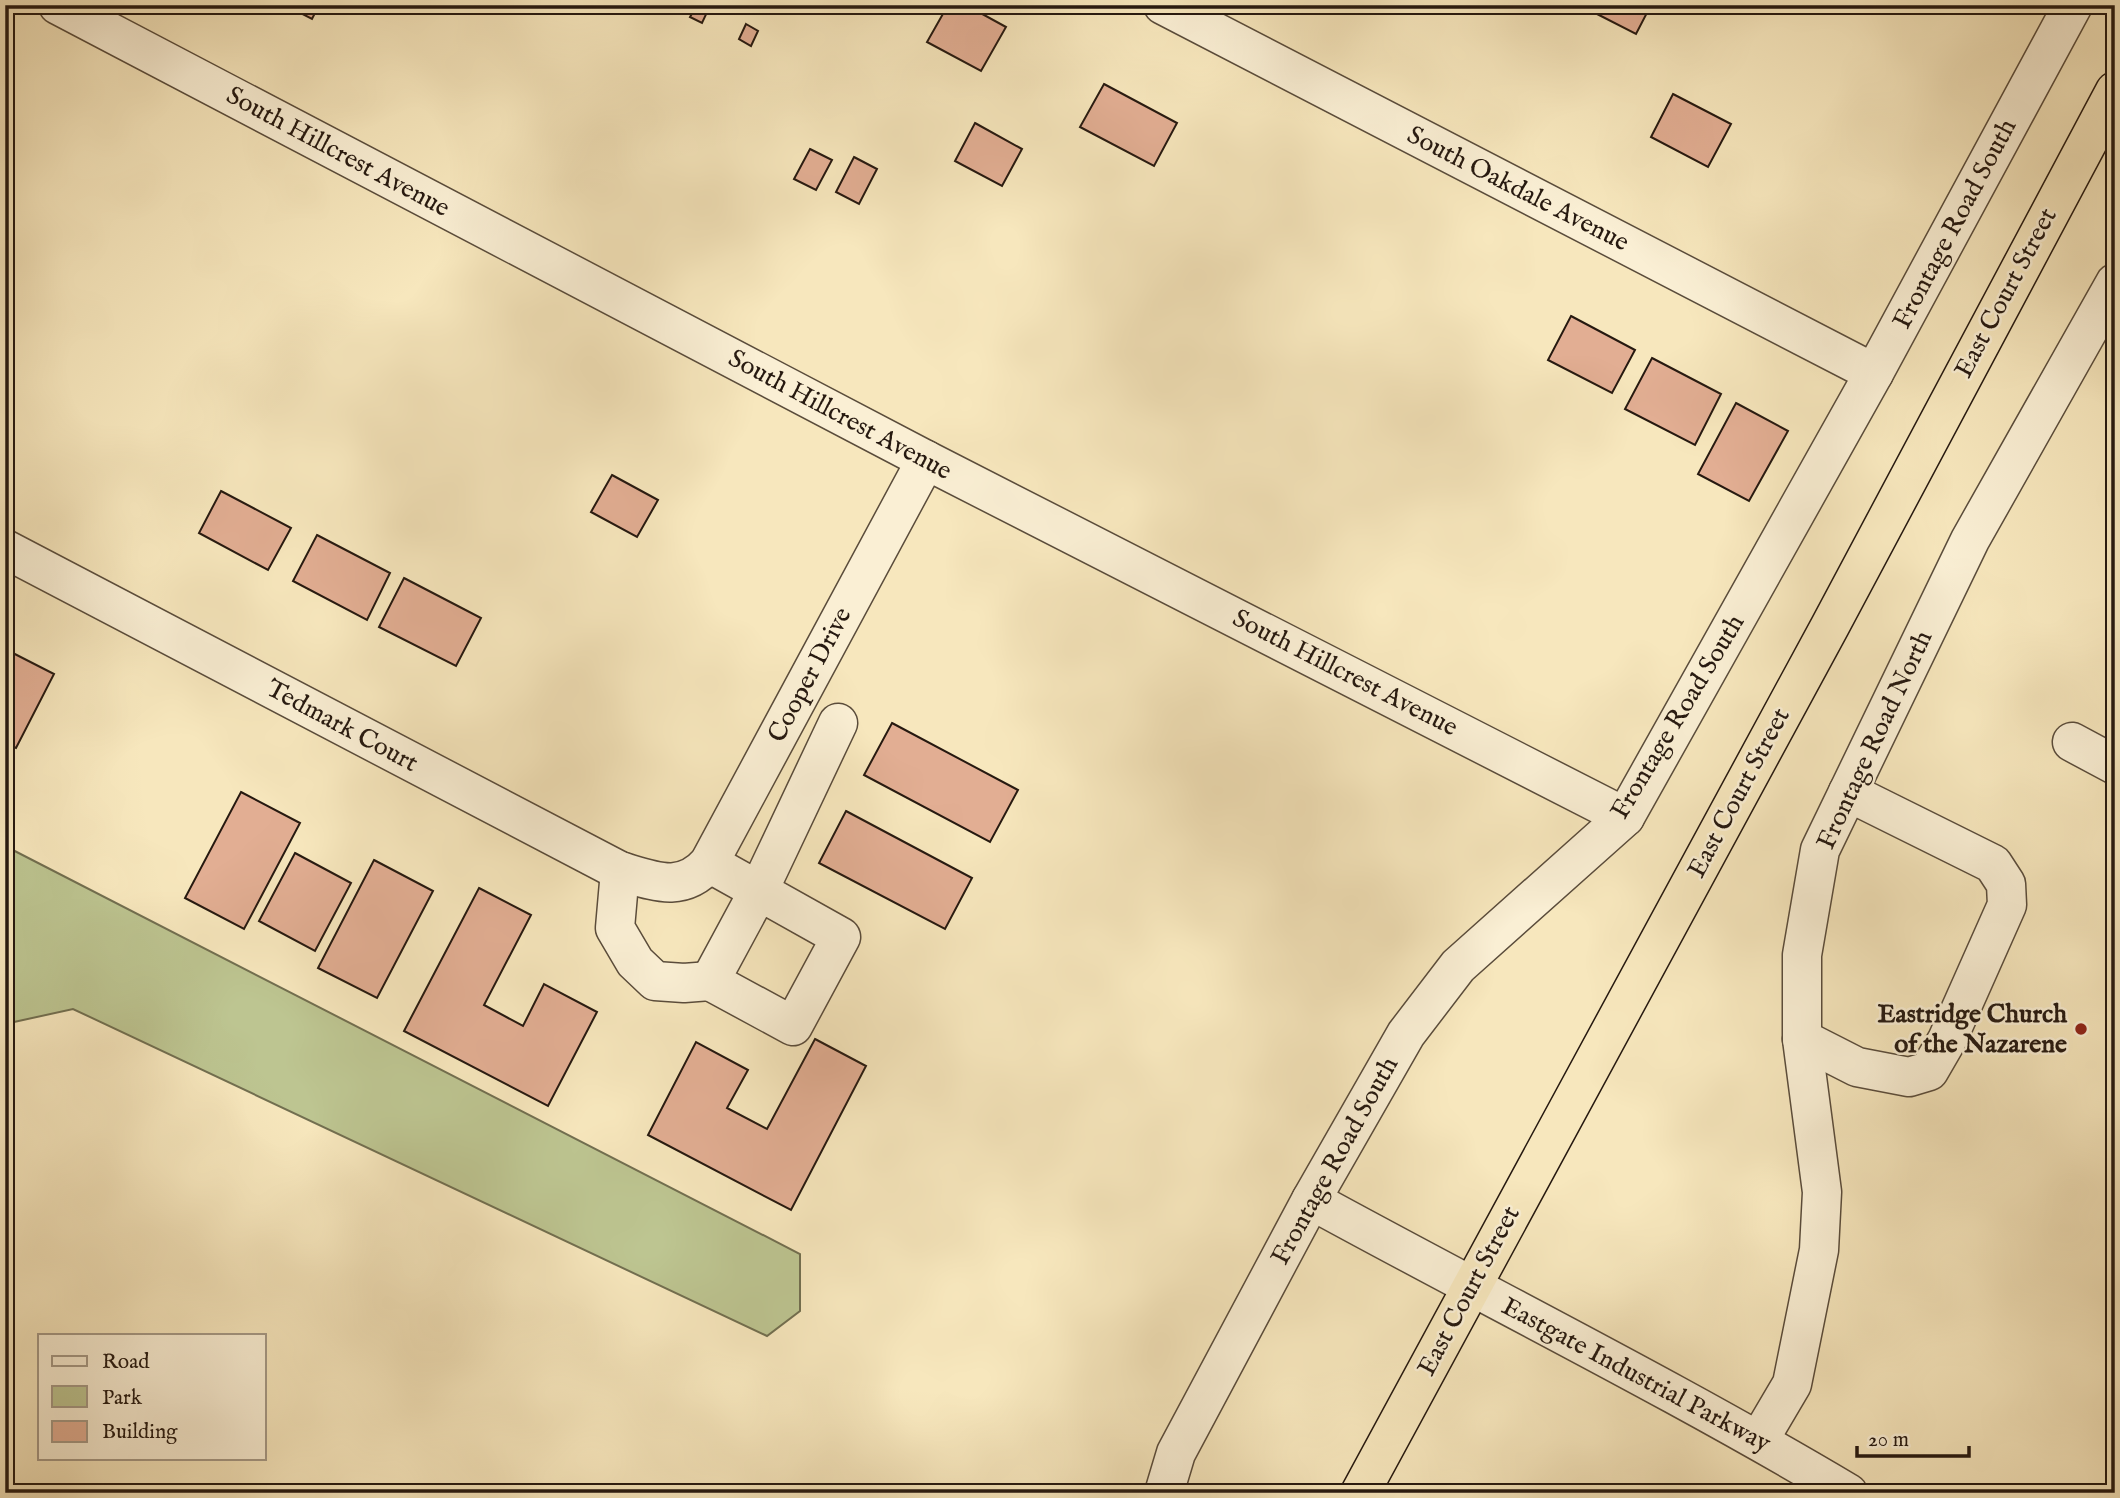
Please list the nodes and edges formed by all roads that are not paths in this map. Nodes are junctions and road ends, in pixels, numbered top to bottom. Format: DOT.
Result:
graph roads {
  1 [pos="58,5"];
  2 [pos="1163,5"];
  3 [pos="2073,5"];
  4 [pos="2115,91"];
  5 [pos="2113,289"];
  6 [pos="1874,373"];
  7 [pos="926,460"];
  8 [pos="5,550"];
  9 [pos="838,723"];
  10 [pos="2072,742"];
  11 [pos="2115,765"];
  12 [pos="1848,793"];
  13 [pos="1625,817"];
  14 [pos="696,871"];
  15 [pos="620,872"];
  16 [pos="758,892"];
  17 [pos="710,981"];
  18 [pos="1802,1040"];
  19 [pos="1311,1200"];
  20 [pos="1471,1288"];
  21 [pos="1759,1440"];
  22 [pos="1164,1493"];
  23 [pos="1360,1493"];
  24 [pos="1848,1493"];
  1 -- 7 [label="street, South Hillcrest Avenue"];
  2 -- 6 [label="street, South Oakdale Avenue"];
  3 -- 6 [label="street, Frontage Road South"];
  4 -- 20 [label="highway, East Court Street"];
  5 -- 12 [label="street, Frontage Road North"];
  6 -- 13 [label="street, Frontage Road South"];
  7 -- 13 [label="street, South Hillcrest Avenue"];
  7 -- 14 [label="street, Cooper Drive"];
  8 -- 15 [label="street, Tedmark Court"];
  9 -- 16 [label="street"];
  10 -- 11 [label="street"];
  12 -- 18 [label="street, Frontage Road North"];
  12 -- 18 [label="street"];
  13 -- 19 [label="street, Frontage Road South"];
  14 -- 15 [label="street, Tedmark Court"];
  14 -- 16 [label="street"];
  15 -- 17 [label="street"];
  16 -- 17 [label="street"];
  16 -- 17 [label="street"];
  18 -- 21 [label="street, Frontage Road North"];
  19 -- 20 [label="street, Eastgate Industrial Parkway"];
  19 -- 22 [label="street, Frontage Road South"];
  20 -- 21 [label="street, Eastgate Industrial Parkway"];
  20 -- 23 [label="highway, East Court Street"];
  21 -- 24 [label="street, Eastgate Industrial Parkway"];
}
